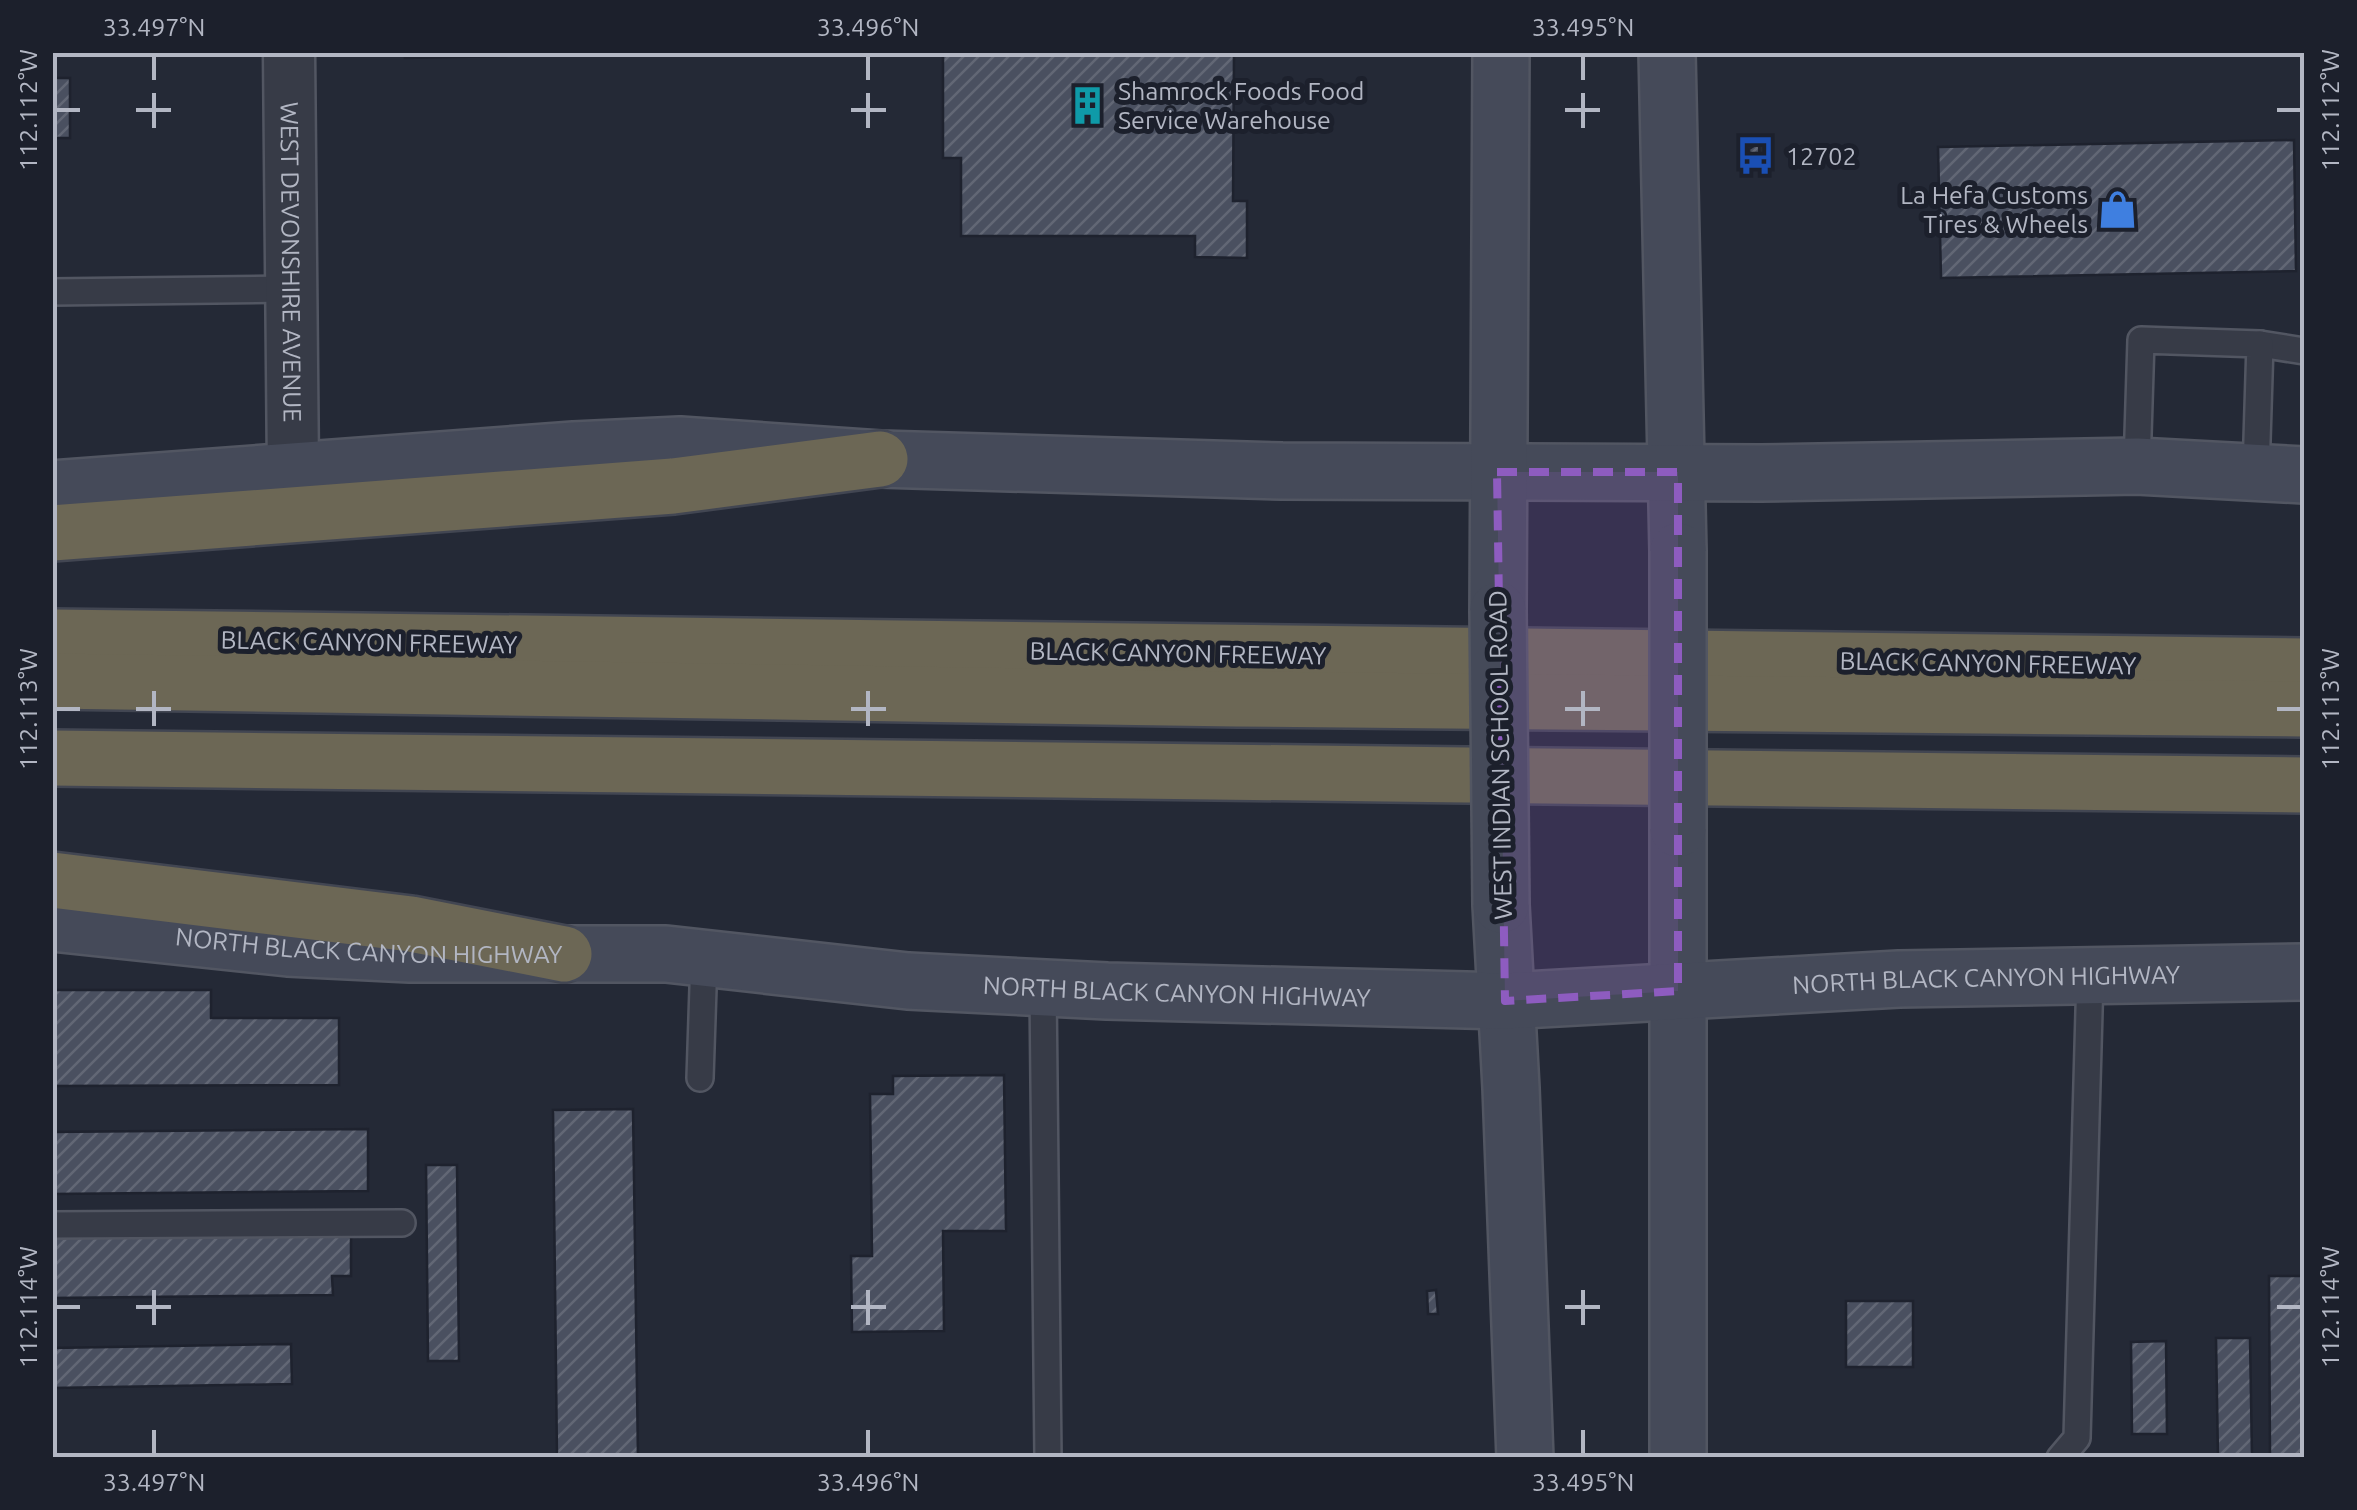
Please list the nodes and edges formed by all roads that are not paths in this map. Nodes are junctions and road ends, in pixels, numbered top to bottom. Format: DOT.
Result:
graph roads {
  1 [pos="289,52"];
  2 [pos="1502,52"];
  3 [pos="1667,52"];
  4 [pos="290,289"];
  5 [pos="52,292"];
  6 [pos="2260,344"];
  7 [pos="2304,350"];
  8 [pos="880,459"];
  9 [pos="2137,466"];
  10 [pos="293,472"];
  11 [pos="1497,472"];
  12 [pos="1678,472"];
  13 [pos="2280,473"];
  14 [pos="52,489"];
  15 [pos="52,533"];
  16 [pos="52,637"];
  17 [pos="2304,666"];
  18 [pos="52,681"];
  19 [pos="2304,709"];
  20 [pos="52,758"];
  21 [pos="2304,785"];
  22 [pos="52,880"];
  23 [pos="52,924"];
  24 [pos="564,954"];
  25 [pos="704,958"];
  26 [pos="2304,972"];
  27 [pos="2090,976"];
  28 [pos="1043,988"];
  29 [pos="1678,991"];
  30 [pos="1505,1002"];
  31 [pos="700,1078"];
  32 [pos="402,1223"];
  33 [pos="52,1225"];
  34 [pos="2074,1451"];
  35 [pos="1048,1458"];
  36 [pos="1525,1458"];
  37 [pos="1678,1458"];
  1 -- 4 [label="street, WEST DEVONSHIRE AVENUE"];
  2 -- 11 [label="main road, WEST INDIAN SCHOOL ROAD"];
  3 -- 12 [label="main road"];
  4 -- 5 [label="lane"];
  4 -- 10 [label="street, WEST DEVONSHIRE AVENUE"];
  6 -- 7 [label="lane"];
  6 -- 9 [label="lane"];
  6 -- 13 [label="lane"];
  8 -- 10 [label="main road"];
  8 -- 11 [label="main road"];
  8 -- 15 [label="highway"];
  9 -- 12 [label="main road"];
  9 -- 13 [label="main road"];
  10 -- 14 [label="main road"];
  11 -- 12 [label="main road"];
  11 -- 30 [label="main road, WEST INDIAN SCHOOL ROAD, bridge"];
  12 -- 29 [label="main road, bridge"];
  16 -- 17 [label="highway, BLACK CANYON FREEWAY"];
  18 -- 19 [label="highway"];
  20 -- 21 [label="highway"];
  22 -- 24 [label="highway"];
  23 -- 24 [label="main road, NORTH BLACK CANYON HIGHWAY"];
  24 -- 25 [label="main road, NORTH BLACK CANYON HIGHWAY"];
  25 -- 28 [label="main road, NORTH BLACK CANYON HIGHWAY"];
  25 -- 31 [label="lane"];
  26 -- 27 [label="main road, NORTH BLACK CANYON HIGHWAY"];
  27 -- 29 [label="main road, NORTH BLACK CANYON HIGHWAY"];
  27 -- 34 [label="lane"];
  28 -- 30 [label="main road, NORTH BLACK CANYON HIGHWAY"];
  28 -- 35 [label="lane"];
  29 -- 30 [label="main road, NORTH BLACK CANYON HIGHWAY"];
  29 -- 37 [label="main road"];
  30 -- 36 [label="main road, WEST INDIAN SCHOOL ROAD"];
  32 -- 33 [label="lane"];
}
